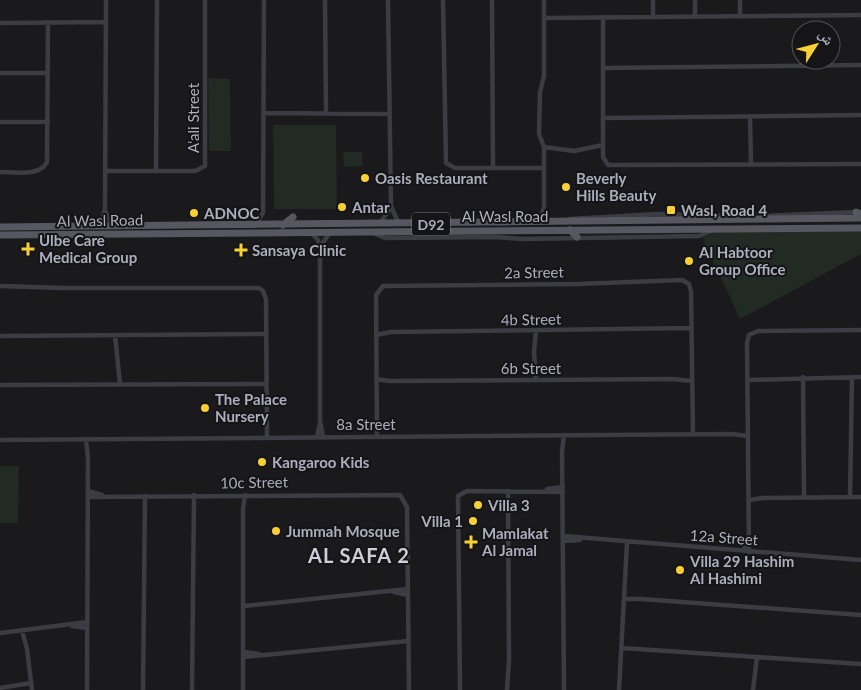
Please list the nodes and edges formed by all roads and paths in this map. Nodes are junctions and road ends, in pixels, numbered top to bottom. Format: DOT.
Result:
graph roads {
  1 [pos="106,0"];
  2 [pos="157,0"];
  3 [pos="205,0"];
  4 [pos="264,0"];
  5 [pos="325,0"];
  6 [pos="388,0"];
  7 [pos="443,0"];
  8 [pos="492,0"];
  9 [pos="544,0"];
  10 [pos="653,0"];
  11 [pos="695,0"];
  12 [pos="740,0"];
  13 [pos="861,15"];
  14 [pos="695,16"];
  15 [pos="740,16"];
  16 [pos="603,17"];
  17 [pos="653,17"];
  18 [pos="544,18"];
  19 [pos="48,22"];
  20 [pos="106,22"];
  21 [pos="0,23"];
  22 [pos="861,65"];
  23 [pos="603,68"];
  24 [pos="47,73"];
  25 [pos="0,74"];
  26 [pos="389,112"];
  27 [pos="264,113"];
  28 [pos="326,113"];
  29 [pos="861,115"];
  30 [pos="750,116"];
  31 [pos="604,118"];
  32 [pos="0,122"];
  33 [pos="48,122"];
  34 [pos="603,146"];
  35 [pos="544,147"];
  36 [pos="751,164"];
  37 [pos="861,164"];
  38 [pos="493,167"];
  39 [pos="544,168"];
  40 [pos="156,170"];
  41 [pos="106,171"];
  42 [pos="0,172"];
  43 [pos="391,206"];
  44 [pos="544,207"];
  45 [pos="105,209"];
  46 [pos="263,210"];
  47 [pos="860,214"];
  48 [pos="293,217"];
  49 [pos="532,223"];
  50 [pos="556,223"];
  51 [pos="378,224"];
  52 [pos="402,224"];
  53 [pos="255,225"];
  54 [pos="272,225"];
  55 [pos="283,225"];
  56 [pos="115,226"];
  57 [pos="0,227"];
  58 [pos="861,228"];
  59 [pos="712,229"];
  60 [pos="131,230"];
  61 [pos="570,230"];
  62 [pos="369,231"];
  63 [pos="310,232"];
  64 [pos="331,232"];
  65 [pos="95,233"];
  66 [pos="0,235"];
  67 [pos="577,237"];
  68 [pos="320,248"];
  69 [pos="0,286"];
  70 [pos="691,330"];
  71 [pos="861,330"];
  72 [pos="534,331"];
  73 [pos="376,332"];
  74 [pos="266,333"];
  75 [pos="117,335"];
  76 [pos="0,336"];
  77 [pos="748,377"];
  78 [pos="801,377"];
  79 [pos="850,377"];
  80 [pos="861,377"];
  81 [pos="692,379"];
  82 [pos="534,380"];
  83 [pos="376,382"];
  84 [pos="265,383"];
  85 [pos="118,384"];
  86 [pos="0,385"];
  87 [pos="320,422"];
  88 [pos="748,433"];
  89 [pos="691,434"];
  90 [pos="562,435"];
  91 [pos="317,437"];
  92 [pos="323,437"];
  93 [pos="374,437"];
  94 [pos="265,438"];
  95 [pos="88,439"];
  96 [pos="0,440"];
  97 [pos="563,490"];
  98 [pos="88,491"];
  99 [pos="506,491"];
  100 [pos="191,495"];
  101 [pos="243,495"];
  102 [pos="103,496"];
  103 [pos="143,496"];
  104 [pos="88,497"];
  105 [pos="852,497"];
  106 [pos="861,497"];
  107 [pos="749,498"];
  108 [pos="802,498"];
  109 [pos="564,539"];
  110 [pos="628,543"];
  111 [pos="746,552"];
  112 [pos="861,560"];
  113 [pos="408,589"];
  114 [pos="392,592"];
  115 [pos="408,595"];
  116 [pos="625,597"];
  117 [pos="244,604"];
  118 [pos="861,615"];
  119 [pos="87,625"];
  120 [pos="25,630"];
  121 [pos="0,633"];
  122 [pos="408,643"];
  123 [pos="622,646"];
  124 [pos="244,654"];
  125 [pos="755,656"];
  126 [pos="861,664"];
  127 [pos="32,686"];
  128 [pos="0,688"];
  129 [pos="87,690"];
  130 [pos="143,690"];
  131 [pos="192,690"];
  132 [pos="243,690"];
  133 [pos="408,690"];
  134 [pos="460,690"];
  135 [pos="508,690"];
  136 [pos="564,690"];
  137 [pos="619,690"];
  138 [pos="753,690"];
  1 -- 20 [label="street"];
  2 -- 40 [label="street"];
  3 -- 40 [label="street, A'ali Street"];
  4 -- 27 [label="street"];
  5 -- 28 [label="street"];
  6 -- 26 [label="street"];
  7 -- 38 [label="street"];
  8 -- 38 [label="street"];
  9 -- 18 [label="street"];
  10 -- 17 [label="street"];
  11 -- 14 [label="street"];
  12 -- 15 [label="street"];
  13 -- 15 [label="street"];
  14 -- 15 [label="street"];
  14 -- 17 [label="street"];
  16 -- 17 [label="street"];
  16 -- 18 [label="street"];
  16 -- 23 [label="street"];
  18 -- 35 [label="street"];
  19 -- 20 [label="street"];
  19 -- 21 [label="street"];
  19 -- 24 [label="street"];
  20 -- 41 [label="street"];
  22 -- 23 [label="street"];
  23 -- 31 [label="street"];
  24 -- 25 [label="street"];
  24 -- 33 [label="street"];
  26 -- 28 [label="street"];
  26 -- 43 [label="street"];
  27 -- 28 [label="street"];
  27 -- 46 [label="street"];
  29 -- 30 [label="street"];
  30 -- 31 [label="street"];
  30 -- 36 [label="street"];
  31 -- 34 [label="street"];
  32 -- 33 [label="street"];
  33 -- 42 [label="street"];
  34 -- 35 [label="street"];
  34 -- 36 [label="street"];
  35 -- 39 [label="street"];
  36 -- 37 [label="street"];
  38 -- 39 [label="street"];
  39 -- 44 [label="street"];
  40 -- 41 [label="street, A'ali Street"];
  41 -- 45 [label="street"];
  43 -- 51 [label="street"];
  43 -- 52 [label="street"];
  44 -- 49 [label="street"];
  44 -- 50 [label="street"];
  45 -- 56 [label="street"];
  45 -- 65 [label="street"];
  46 -- 53 [label="street"];
  46 -- 54 [label="street"];
  47 -- 50 [label="main road, Al Wasl Road / D92"];
  48 -- 55 [label="main road"];
  49 -- 50 [label="main road, Al Wasl Road / D92"];
  49 -- 52 [label="main road, Al Wasl Road / D92"];
  51 -- 52 [label="main road, Al Wasl Road / D92"];
  51 -- 55 [label="main road, Al Wasl Road / D92"];
  53 -- 54 [label="main road, Al Wasl Road / D92"];
  53 -- 60 [label="main road, Al Wasl Road / D92"];
  54 -- 55 [label="main road, Al Wasl Road / D92"];
  56 -- 60 [label="main road, Al Wasl Road / D92"];
  56 -- 65 [label="main road, Al Wasl Road / D92"];
  57 -- 65 [label="main road, Al Wasl Road / D92"];
  58 -- 59 [label="main road, Al Wasl Road / D92"];
  59 -- 61 [label="main road, Al Wasl Road / D92"];
  59 -- 67 [label="street"];
  60 -- 63 [label="main road, Al Wasl Road / D92"];
  60 -- 65 [label="main road, Al Wasl Road / D92"];
  61 -- 62 [label="main road, Al Wasl Road / D92"];
  61 -- 67 [label="main road"];
  62 -- 64 [label="main road, Al Wasl Road / D92"];
  62 -- 67 [label="street"];
  63 -- 64 [label="main road, Al Wasl Road / D92"];
  63 -- 68 [label="street"];
  64 -- 68 [label="street"];
  65 -- 66 [label="main road, Al Wasl Road / D92"];
  68 -- 87 [label="street"];
  69 -- 74 [label="street"];
  70 -- 72 [label="street, 4b Street"];
  70 -- 73 [label="street, 2a Street"];
  70 -- 81 [label="street"];
  71 -- 77 [label="street"];
  72 -- 73 [label="street, 4b Street"];
  72 -- 82 [label="street"];
  73 -- 83 [label="street"];
  74 -- 75 [label="street"];
  74 -- 84 [label="street"];
  75 -- 76 [label="street"];
  75 -- 85 [label="street"];
  77 -- 78 [label="street"];
  77 -- 88 [label="street"];
  78 -- 79 [label="street"];
  78 -- 108 [label="street"];
  79 -- 80 [label="street"];
  79 -- 105 [label="street"];
  81 -- 82 [label="street, 6b Street"];
  81 -- 89 [label="street"];
  82 -- 83 [label="street, 6b Street"];
  83 -- 93 [label="street"];
  84 -- 85 [label="street"];
  84 -- 94 [label="street"];
  85 -- 86 [label="street"];
  87 -- 91 [label="street"];
  87 -- 92 [label="street"];
  88 -- 89 [label="street, 8a Street"];
  88 -- 107 [label="street"];
  89 -- 90 [label="street, 8a Street"];
  90 -- 93 [label="street, 8a Street"];
  90 -- 97 [label="street"];
  91 -- 92 [label="street, 8a Street"];
  91 -- 94 [label="street, 8a Street"];
  92 -- 93 [label="street, 8a Street"];
  94 -- 95 [label="street, 8a Street"];
  95 -- 96 [label="street, 8a Street"];
  95 -- 98 [label="street"];
  97 -- 99 [label="street"];
  97 -- 109 [label="street"];
  98 -- 102 [label="street, 10c Street"];
  98 -- 104 [label="street"];
  99 -- 134 [label="street"];
  99 -- 135 [label="street"];
  100 -- 101 [label="street, 10c Street"];
  100 -- 103 [label="street, 10c Street"];
  100 -- 131 [label="street"];
  101 -- 113 [label="street, 10c Street"];
  101 -- 117 [label="street"];
  102 -- 103 [label="street, 10c Street"];
  102 -- 104 [label="street, 10c Street"];
  103 -- 130 [label="street"];
  104 -- 119 [label="street"];
  105 -- 106 [label="street"];
  105 -- 108 [label="street"];
  107 -- 108 [label="street"];
  107 -- 111 [label="street"];
  109 -- 110 [label="street, 12a Street"];
  109 -- 136 [label="street"];
  110 -- 111 [label="street, 12a Street"];
  110 -- 116 [label="street"];
  111 -- 112 [label="street, 12a Street"];
  113 -- 114 [label="street"];
  113 -- 115 [label="street"];
  114 -- 115 [label="street"];
  114 -- 117 [label="street"];
  115 -- 122 [label="street"];
  116 -- 118 [label="street"];
  116 -- 123 [label="street"];
  117 -- 124 [label="street"];
  119 -- 120 [label="street"];
  119 -- 129 [label="street"];
  120 -- 121 [label="street"];
  120 -- 127 [label="street"];
  122 -- 124 [label="street"];
  122 -- 133 [label="street"];
  123 -- 125 [label="street"];
  123 -- 137 [label="street"];
  124 -- 132 [label="street"];
  125 -- 126 [label="street"];
  125 -- 138 [label="street"];
  127 -- 128 [label="street"];
}
